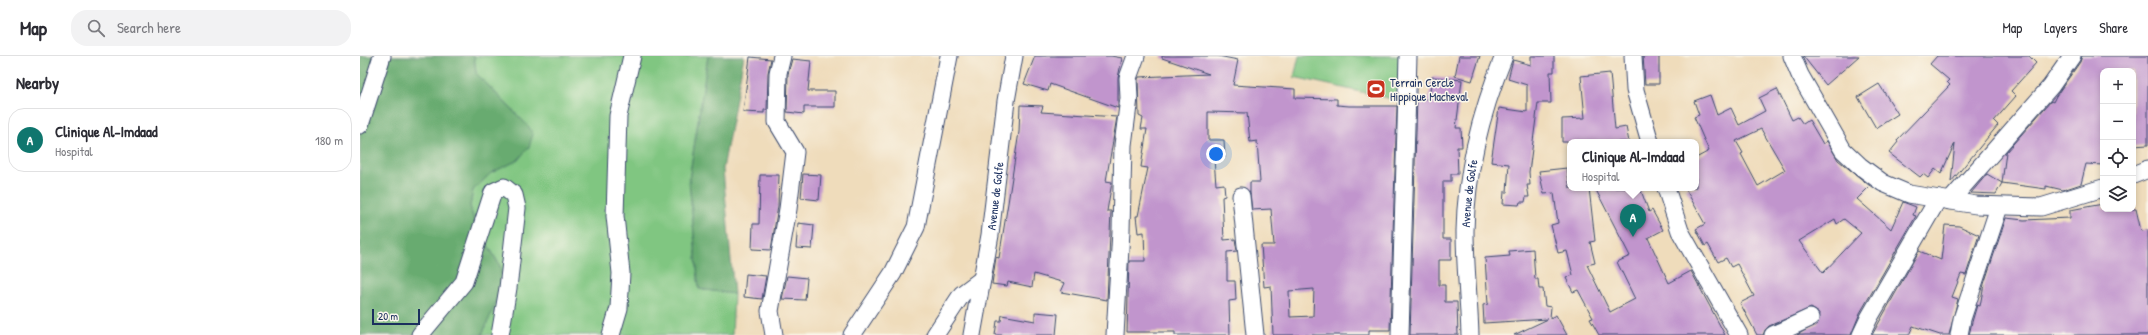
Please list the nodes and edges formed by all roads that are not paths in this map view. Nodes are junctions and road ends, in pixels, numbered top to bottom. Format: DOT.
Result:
graph roads {
  1 [pos="382,56"];
  2 [pos="632,56"];
  3 [pos="782,56"];
  4 [pos="950,56"];
  5 [pos="1014,56"];
  6 [pos="1136,56"];
  7 [pos="1408,56"];
  8 [pos="1504,56"];
  9 [pos="1634,56"];
  10 [pos="1792,56"];
  11 [pos="2072,56"];
  12 [pos="360,125"];
  13 [pos="1649,139"];
  14 [pos="2148,169"];
  15 [pos="2136,174"];
  16 [pos="2100,189"];
  17 [pos="1667,191"];
  18 [pos="1241,196"];
  19 [pos="1944,200"];
  20 [pos="1999,207"];
  21 [pos="982,279"];
  22 [pos="1810,318"];
  23 [pos="420,335"];
  24 [pos="500,335"];
  25 [pos="611,335"];
  26 [pos="774,335"];
  27 [pos="852,335"];
  28 [pos="935,335"];
  29 [pos="972,335"];
  30 [pos="1115,335"];
  31 [pos="1255,335"];
  32 [pos="1400,335"];
  33 [pos="1470,335"];
  34 [pos="1739,335"];
  35 [pos="1773,335"];
  36 [pos="1861,335"];
  37 [pos="1959,335"];
  1 -- 12 [label="street"];
  2 -- 25 [label="street"];
  3 -- 26 [label="street"];
  4 -- 27 [label="street"];
  5 -- 21 [label="street, Avenue de Golfe"];
  6 -- 30 [label="street"];
  7 -- 32 [label="street"];
  8 -- 33 [label="street, Avenue de Golfe"];
  9 -- 13 [label="street"];
  10 -- 19 [label="street"];
  11 -- 19 [label="street"];
  14 -- 15 [label="street"];
  16 -- 20 [label="street"];
  17 -- 34 [label="street"];
  18 -- 31 [label="street"];
  19 -- 20 [label="street"];
  19 -- 36 [label="street"];
  20 -- 37 [label="street"];
  21 -- 28 [label="street"];
  21 -- 29 [label="street, Avenue de Golfe"];
  22 -- 35 [label="street"];
  23 -- 24 [label="street"];
}
